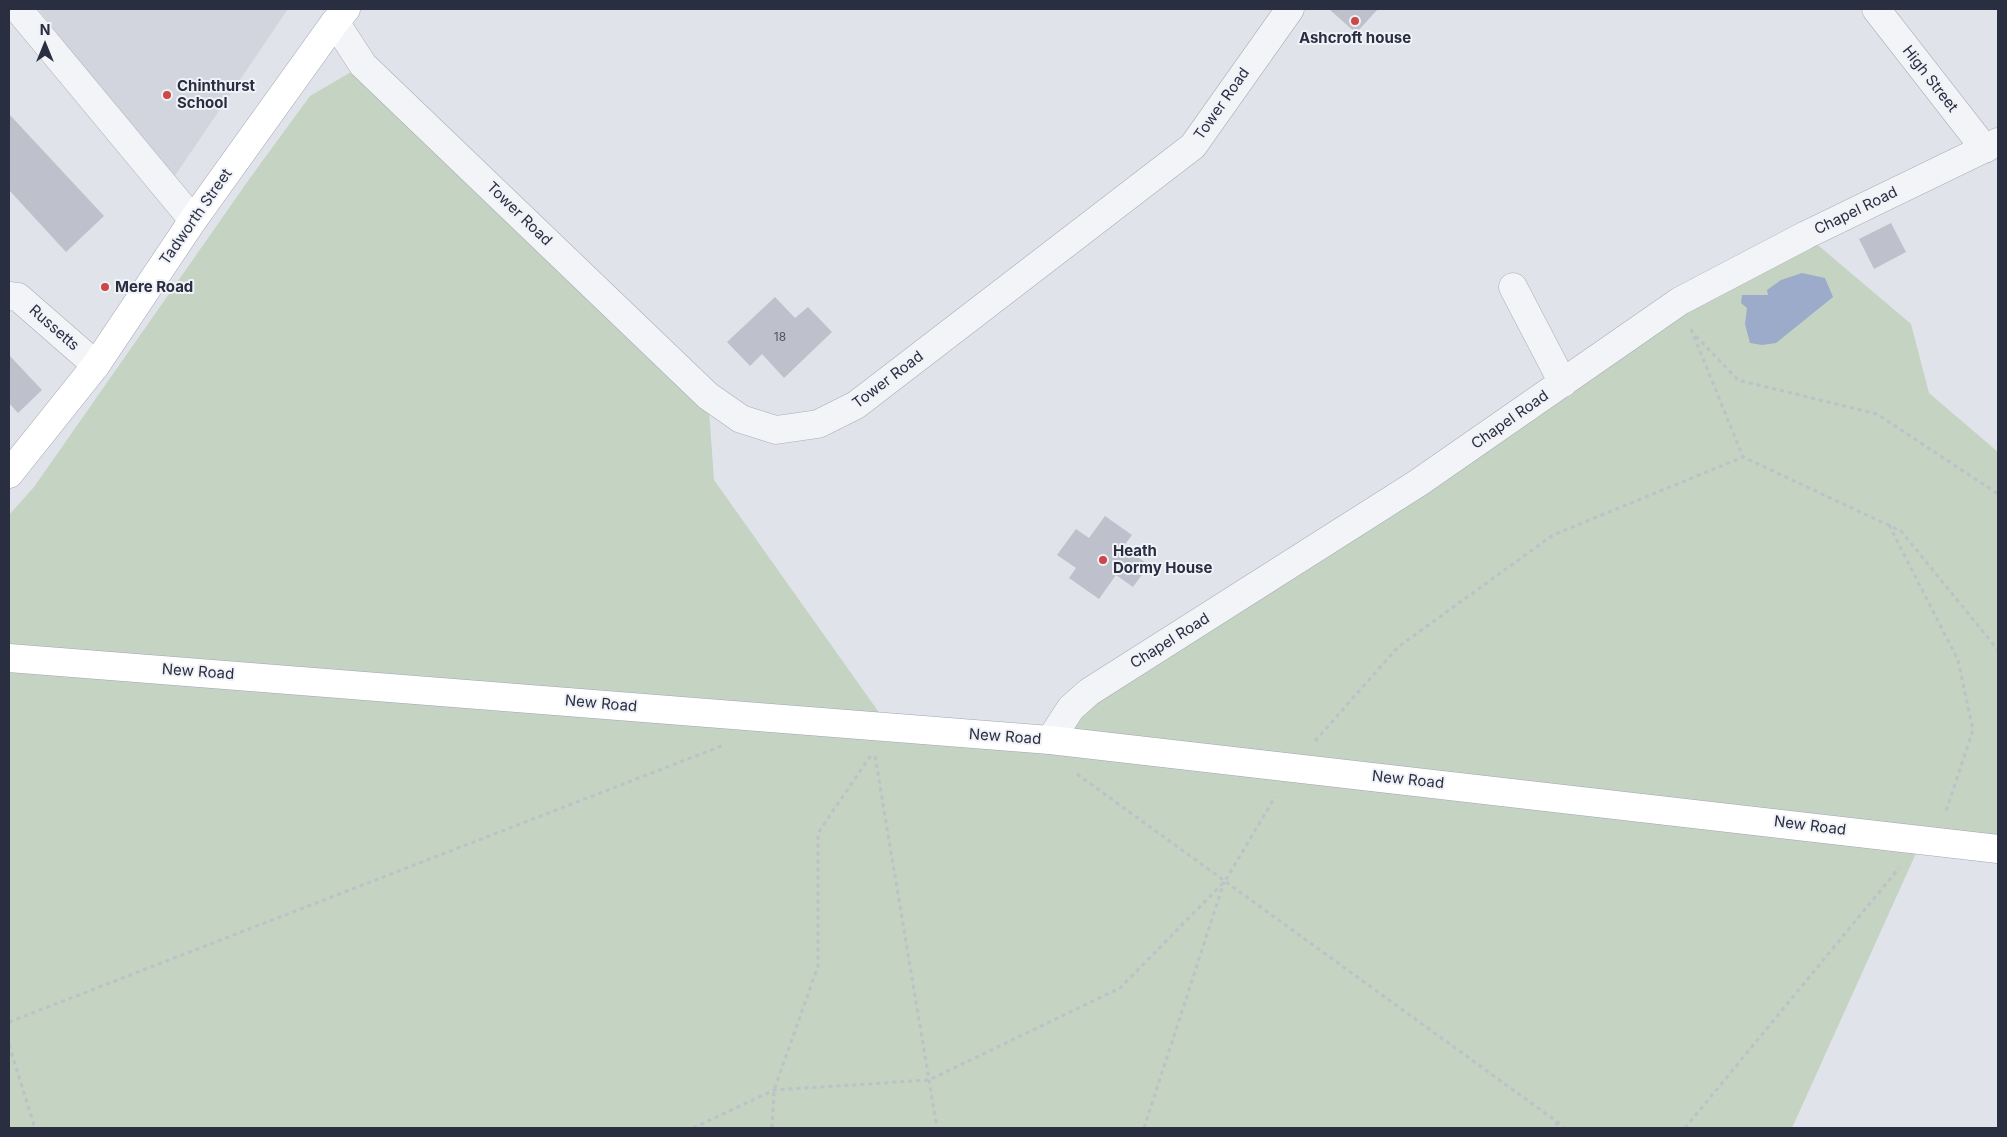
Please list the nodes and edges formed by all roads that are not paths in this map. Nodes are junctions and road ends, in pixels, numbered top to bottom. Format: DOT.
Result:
graph roads {
  1 [pos="18,9"];
  2 [pos="1290,9"];
  3 [pos="1876,9"];
  4 [pos="340,15"];
  5 [pos="1991,145"];
  6 [pos="193,220"];
  7 [pos="1513,287"];
  8 [pos="9,296"];
  9 [pos="96,365"];
  10 [pos="1562,383"];
  11 [pos="9,474"];
  12 [pos="9,658"];
  13 [pos="1050,740"];
  14 [pos="1998,849"];
  1 -- 6 [label="street"];
  2 -- 4 [label="street, Tower Road"];
  3 -- 5 [label="street, High Street"];
  4 -- 6 [label="main road, Tadworth Street"];
  5 -- 10 [label="street, Chapel Road"];
  6 -- 9 [label="main road, Tadworth Street"];
  7 -- 10 [label="street"];
  8 -- 9 [label="street, Russetts"];
  9 -- 11 [label="main road, Tadworth Street"];
  10 -- 13 [label="street, Chapel Road"];
  12 -- 13 [label="main road, New Road"];
  13 -- 14 [label="main road, New Road"];
}
